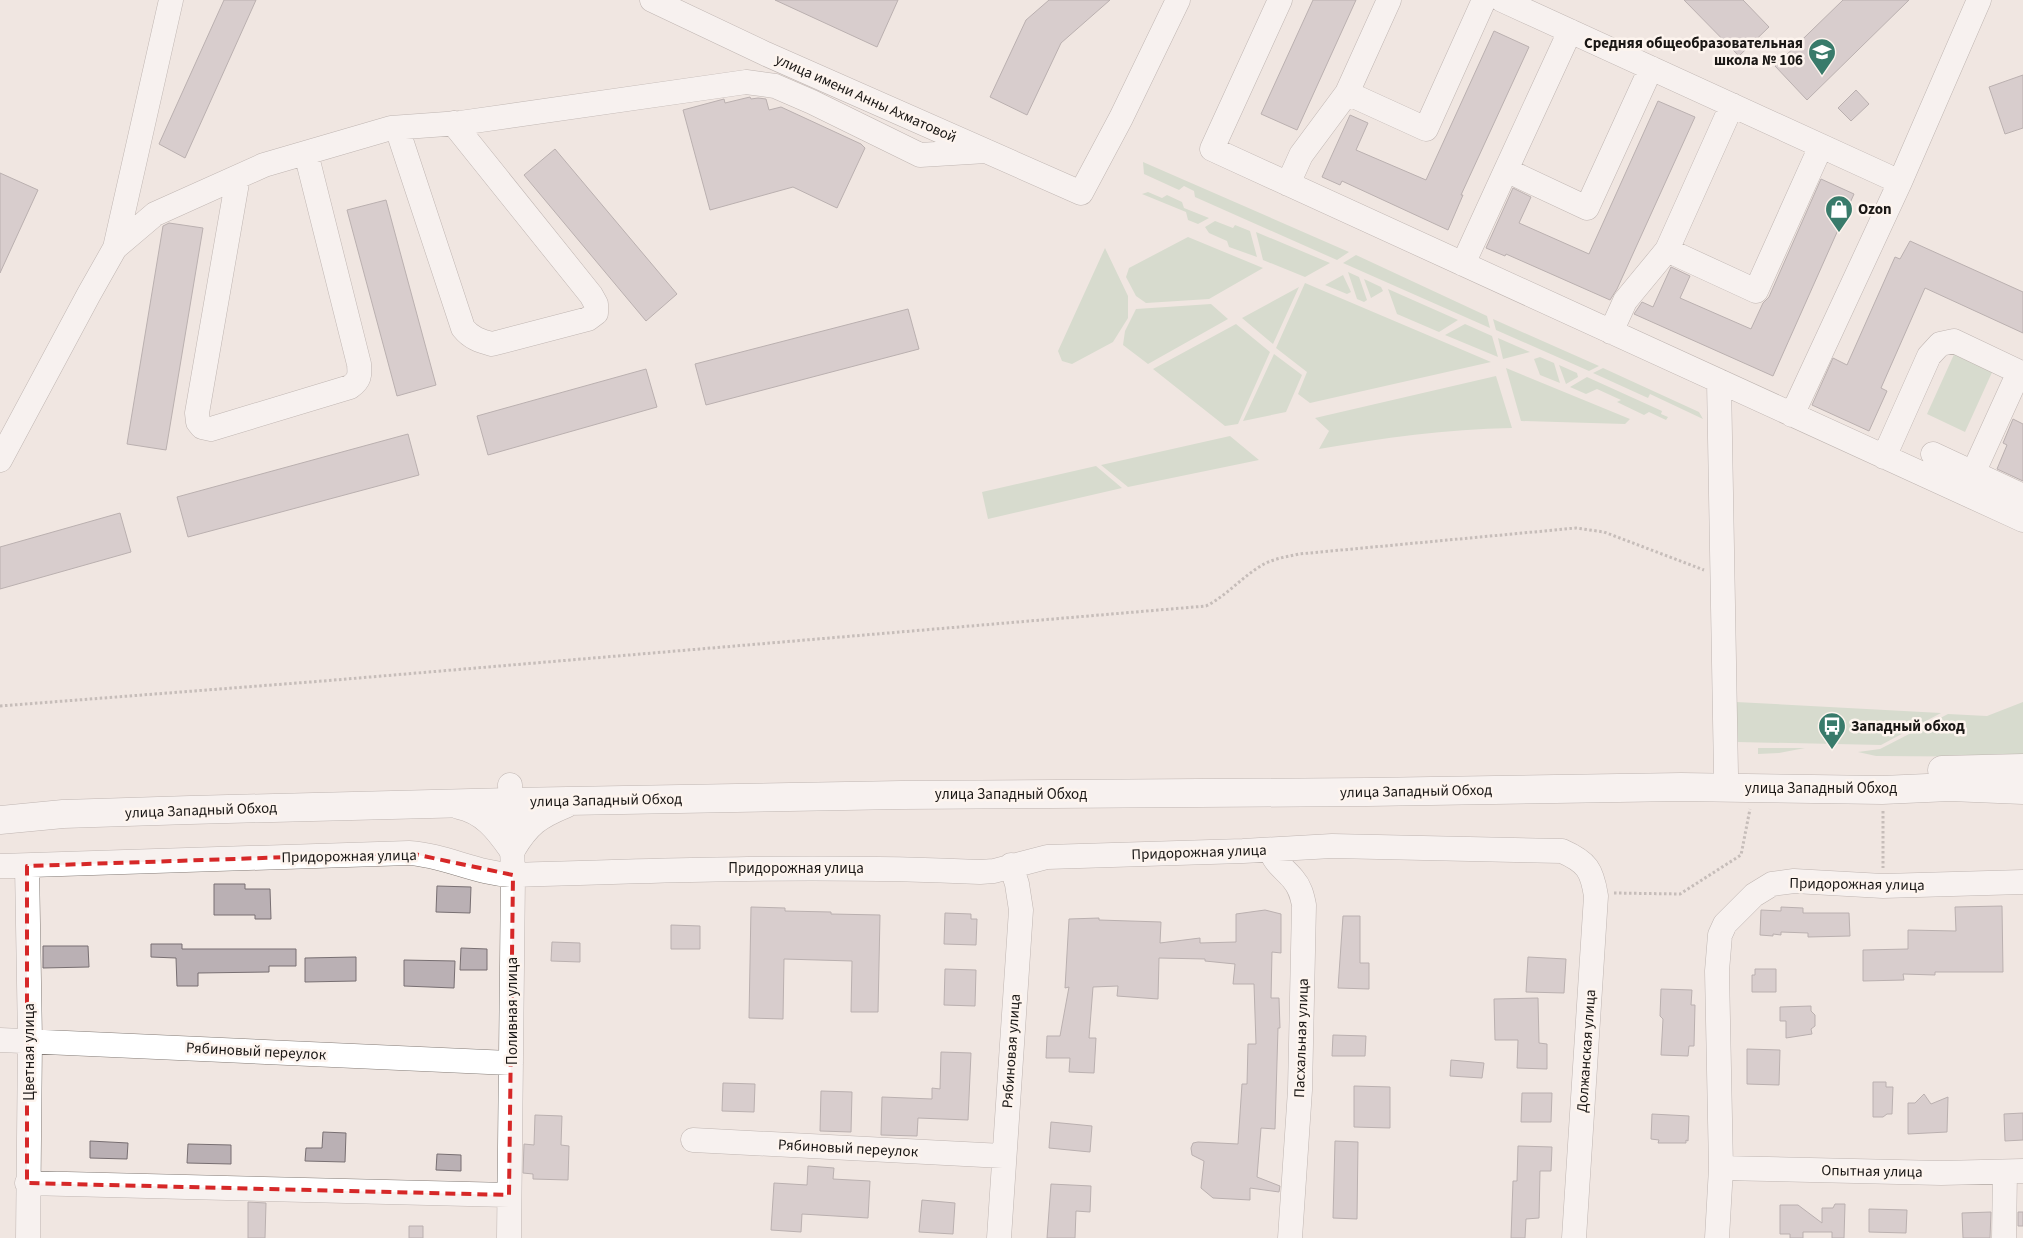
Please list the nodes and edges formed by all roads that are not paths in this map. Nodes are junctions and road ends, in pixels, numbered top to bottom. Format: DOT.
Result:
graph roads {
  1 [pos="172,0"];
  2 [pos="652,0"];
  3 [pos="1178,0"];
  4 [pos="1280,0"];
  5 [pos="1389,0"];
  6 [pos="1484,0"];
  7 [pos="1502,0"];
  8 [pos="1979,0"];
  9 [pos="1570,31"];
  10 [pos="1651,68"];
  11 [pos="1347,93"];
  12 [pos="1732,105"];
  13 [pos="453,123"];
  14 [pos="397,128"];
  15 [pos="1821,146"];
  16 [pos="986,151"];
  17 [pos="306,153"];
  18 [pos="1506,170"];
  19 [pos="238,176"];
  20 [pos="1900,182"];
  21 [pos="1288,184"];
  22 [pos="115,248"];
  23 [pos="1667,250"];
  24 [pos="1463,264"];
  25 [pos="1611,332"];
  26 [pos="1719,381"];
  27 [pos="2017,391"];
  28 [pos="1792,415"];
  29 [pos="1933,454"];
  30 [pos="1884,457"];
  31 [pos="0,460"];
  32 [pos="1969,483"];
  33 [pos="2023,496"];
  34 [pos="2023,520"];
  35 [pos="2023,768"];
  36 [pos="1726,774"];
  37 [pos="2023,790"];
  38 [pos="510,793"];
  39 [pos="575,800"];
  40 [pos="0,802"];
  41 [pos="448,803"];
  42 [pos="0,820"];
  43 [pos="1271,850"];
  44 [pos="512,862"];
  45 [pos="0,866"];
  46 [pos="27,866"];
  47 [pos="1011,866"];
  48 [pos="1587,866"];
  49 [pos="2023,882"];
  50 [pos="0,1040"];
  51 [pos="30,1040"];
  52 [pos="511,1063"];
  53 [pos="693,1140"];
  54 [pos="1003,1156"];
  55 [pos="1721,1168"];
  56 [pos="2014,1172"];
  57 [pos="27,1183"];
  58 [pos="509,1194"];
  59 [pos="28,1238"];
  60 [pos="509,1238"];
  61 [pos="999,1238"];
  62 [pos="1290,1238"];
  63 [pos="1574,1238"];
  64 [pos="1717,1238"];
  65 [pos="2004,1238"];
  1 -- 22 [label="street"];
  2 -- 16 [label="street, улица имени Анны Ахматовой"];
  3 -- 16 [label="street, улица имени Анны Ахматовой"];
  4 -- 21 [label="street"];
  5 -- 11 [label="street"];
  6 -- 11 [label="street"];
  7 -- 9 [label="street"];
  8 -- 20 [label="street"];
  9 -- 10 [label="street"];
  9 -- 18 [label="street"];
  10 -- 12 [label="street"];
  10 -- 18 [label="street"];
  11 -- 21 [label="street"];
  12 -- 15 [label="street"];
  12 -- 23 [label="street"];
  13 -- 14 [label="street"];
  13 -- 14 [label="street"];
  13 -- 16 [label="street"];
  14 -- 17 [label="street"];
  15 -- 20 [label="street"];
  15 -- 23 [label="street"];
  17 -- 19 [label="street"];
  17 -- 19 [label="street"];
  18 -- 24 [label="street"];
  19 -- 22 [label="street"];
  20 -- 28 [label="street"];
  21 -- 24 [label="street"];
  22 -- 31 [label="street"];
  23 -- 25 [label="street"];
  24 -- 25 [label="street"];
  25 -- 26 [label="street"];
  26 -- 28 [label="street"];
  26 -- 36 [label="street"];
  27 -- 30 [label="street"];
  27 -- 32 [label="street"];
  28 -- 30 [label="street"];
  29 -- 32 [label="street"];
  30 -- 32 [label="street"];
  32 -- 33 [label="street"];
  32 -- 34 [label="street"];
  35 -- 36 [label="highway, улица Западный Обход"];
  36 -- 38 [label="highway, улица Западный Обход"];
  37 -- 39 [label="highway, улица Западный Обход"];
  38 -- 39 [label="highway, улица Западный Обход"];
  38 -- 40 [label="highway, улица Западный Обход"];
  38 -- 41 [label="highway, улица Западный Обход"];
  38 -- 44 [label="street, Поливная улица"];
  39 -- 44 [label="highway"];
  41 -- 42 [label="highway, улица Западный Обход"];
  41 -- 44 [label="highway"];
  43 -- 47 [label="street, Придорожная улица"];
  43 -- 48 [label="street, Придорожная улица"];
  43 -- 62 [label="street, Пасхальная улица"];
  44 -- 46 [label="street, Придорожная улица"];
  44 -- 47 [label="street, Придорожная улица"];
  44 -- 52 [label="street, Поливная улица"];
  45 -- 46 [label="street, Придорожная улица"];
  46 -- 51 [label="street, Цветная улица"];
  47 -- 54 [label="street, Рябиновая улица"];
  48 -- 63 [label="street, Должанская улица"];
  49 -- 55 [label="street, Придорожная улица"];
  50 -- 51 [label="street, Рябиновый переулок"];
  51 -- 52 [label="street, Рябиновый переулок"];
  51 -- 57 [label="street, Цветная улица"];
  52 -- 58 [label="street, Поливная улица"];
  53 -- 54 [label="street, Рябиновый переулок"];
  54 -- 61 [label="street, Рябиновая улица"];
  55 -- 56 [label="street, Опытная улица"];
  55 -- 64 [label="street"];
  56 -- 65 [label="street"];
  57 -- 58 [label="street"];
  57 -- 59 [label="street, Цветная улица"];
  58 -- 60 [label="street, Поливная улица"];
}
